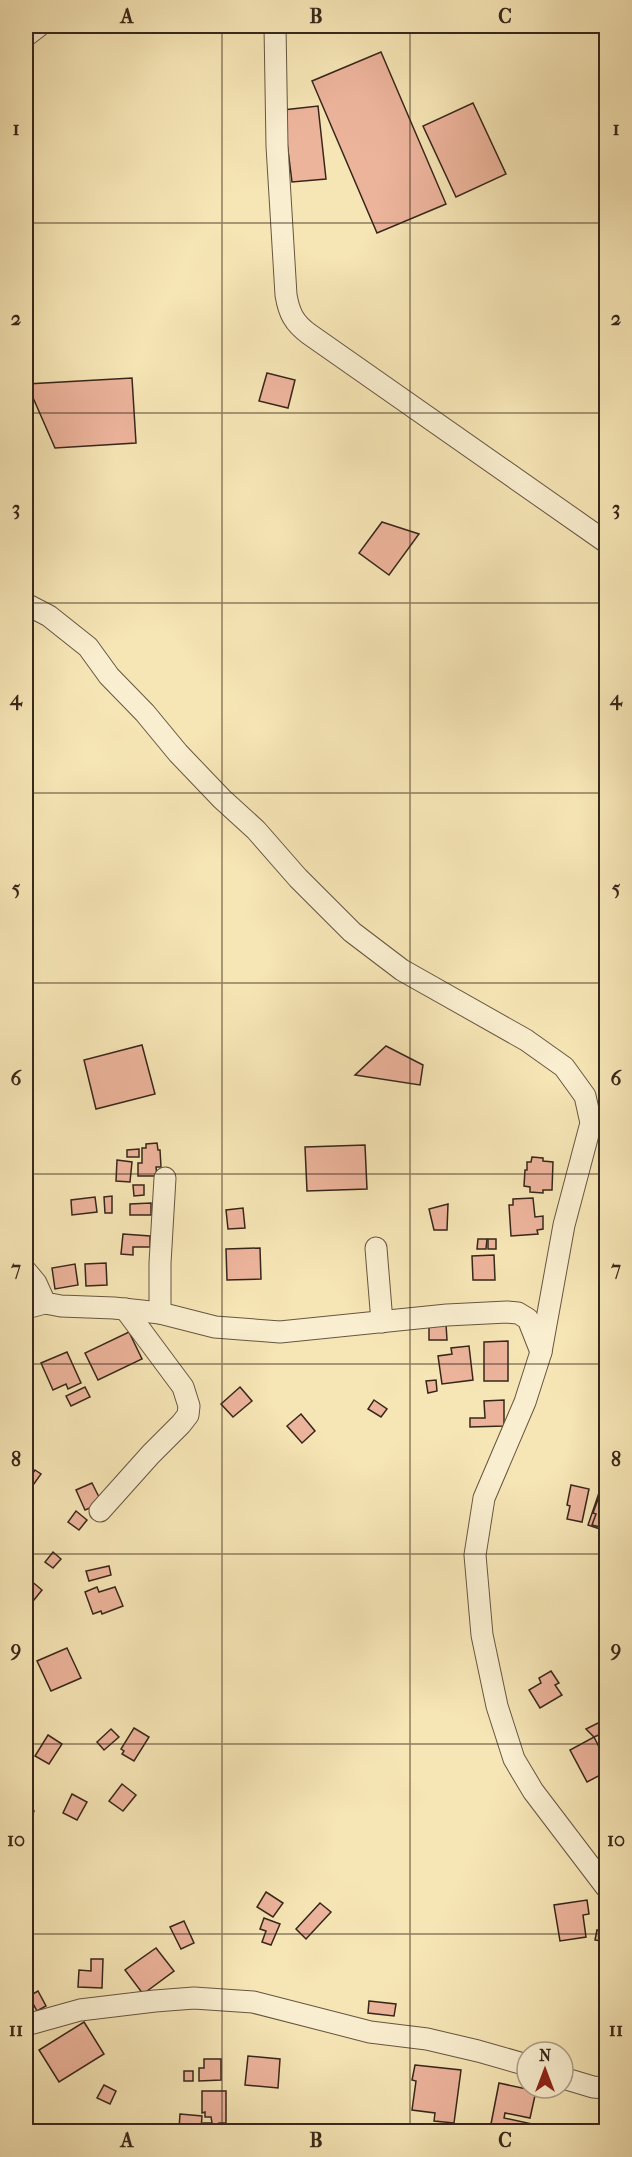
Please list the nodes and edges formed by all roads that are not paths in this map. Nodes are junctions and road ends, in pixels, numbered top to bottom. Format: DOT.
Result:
graph roads {
  1 [pos="39,26"];
  2 [pos="275,26"];
  3 [pos="26,36"];
  4 [pos="606,542"];
  5 [pos="26,604"];
  6 [pos="599,1122"];
  7 [pos="165,1178"];
  8 [pos="376,1248"];
  9 [pos="26,1271"];
  10 [pos="35,1306"];
  11 [pos="125,1309"];
  12 [pos="160,1313"];
  13 [pos="382,1322"];
  14 [pos="541,1352"];
  15 [pos="100,1511"];
  16 [pos="606,1887"];
  17 [pos="26,2025"];
  18 [pos="515,2062"];
  19 [pos="575,2082"];
  20 [pos="606,2088"];
  1 -- 3 [label="street"];
  2 -- 4 [label="street"];
  5 -- 6 [label="street"];
  6 -- 14 [label="street"];
  7 -- 12 [label="street"];
  8 -- 13 [label="street"];
  9 -- 10 [label="street"];
  10 -- 11 [label="street"];
  11 -- 12 [label="street"];
  11 -- 15 [label="street"];
  12 -- 13 [label="street"];
  13 -- 14 [label="street"];
  14 -- 16 [label="street"];
  17 -- 18 [label="street"];
  19 -- 20 [label="street"];
}
